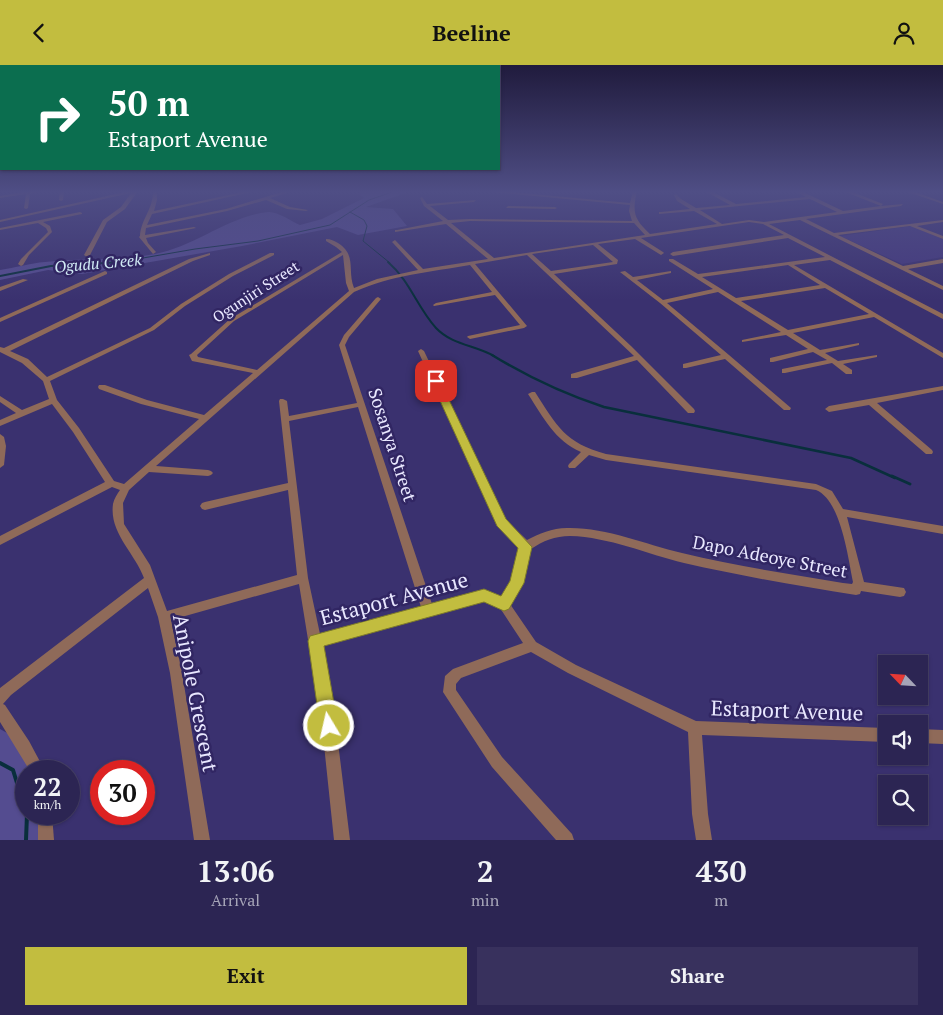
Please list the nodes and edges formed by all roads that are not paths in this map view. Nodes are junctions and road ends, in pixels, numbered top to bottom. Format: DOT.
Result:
graph roads {
  1 [pos="48,227"];
  2 [pos="102,227"];
  3 [pos="143,227"];
  4 [pos="418,227"];
  5 [pos="454,227"];
  6 [pos="640,227"];
  7 [pos="704,227"];
  8 [pos="772,227"];
  9 [pos="819,227"];
  10 [pos="892,227"];
  11 [pos="916,227"];
  12 [pos="194,228"];
  13 [pos="397,231"];
  14 [pos="834,234"];
  15 [pos="648,235"];
  16 [pos="789,236"];
  17 [pos="141,237"];
  18 [pos="636,237"];
  19 [pos="943,238"];
  20 [pos="328,240"];
  21 [pos="395,242"];
  22 [pos="593,243"];
  23 [pos="153,252"];
  24 [pos="345,252"];
  25 [pos="661,253"];
  26 [pos="208,254"];
  27 [pos="272,254"];
  28 [pos="528,254"];
  29 [pos="87,255"];
  30 [pos="672,257"];
  31 [pos="830,257"];
  32 [pos="492,259"];
  33 [pos="943,261"];
  34 [pos="471,263"];
  35 [pos="21,264"];
  36 [pos="789,264"];
  37 [pos="903,268"];
  38 [pos="420,272"];
  39 [pos="623,272"];
  40 [pos="669,272"];
  41 [pos="105,273"];
  42 [pos="551,273"];
  43 [pos="698,277"];
  44 [pos="632,279"];
  45 [pos="25,280"];
  46 [pos="373,281"];
  47 [pos="827,286"];
  48 [pos="943,288"];
  49 [pos="0,289"];
  50 [pos="717,290"];
  51 [pos="352,291"];
  52 [pos="497,293"];
  53 [pos="378,299"];
  54 [pos="736,300"];
  55 [pos="662,302"];
  56 [pos="436,305"];
  57 [pos="875,315"];
  58 [pos="943,317"];
  59 [pos="0,320"];
  60 [pos="786,331"];
  61 [pos="470,337"];
  62 [pos="744,341"];
  63 [pos="858,344"];
  64 [pos="2,350"];
  65 [pos="421,351"];
  66 [pos="817,351"];
  67 [pos="727,356"];
  68 [pos="875,356"];
  69 [pos="943,356"];
  70 [pos="639,357"];
  71 [pos="773,359"];
  72 [pos="835,362"];
  73 [pos="686,366"];
  74 [pos="786,371"];
  75 [pos="258,372"];
  76 [pos="849,372"];
  77 [pos="574,375"];
  78 [pos="46,380"];
  79 [pos="102,387"];
  80 [pos="941,390"];
  81 [pos="532,394"];
  82 [pos="0,397"];
  83 [pos="53,401"];
  84 [pos="283,401"];
  85 [pos="871,403"];
  86 [pos="362,404"];
  87 [pos="787,408"];
  88 [pos="829,409"];
  89 [pos="691,411"];
  90 [pos="21,413"];
  91 [pos="205,418"];
  92 [pos="285,419"];
  93 [pos="0,423"];
  94 [pos="0,437"];
  95 [pos="929,452"];
  96 [pos="586,453"];
  97 [pos="0,465"];
  98 [pos="572,466"];
  99 [pos="148,469"];
  100 [pos="208,473"];
  101 [pos="111,483"];
  102 [pos="291,486"];
  103 [pos="125,488"];
  104 [pos="205,506"];
  105 [pos="840,512"];
  106 [pos="943,530"];
  107 [pos="0,541"];
  108 [pos="526,547"];
  109 [pos="303,578"];
  110 [pos="149,581"];
  111 [pos="858,586"];
  112 [pos="900,592"];
  113 [pos="504,604"];
  114 [pos="428,610"];
  115 [pos="164,617"];
  116 [pos="316,641"];
  117 [pos="532,646"];
  118 [pos="0,699"];
  119 [pos="0,710"];
  120 [pos="694,728"];
  121 [pos="878,735"];
  122 [pos="928,736"];
  123 [pos="943,737"];
  124 [pos="32,760"];
  125 [pos="45,825"];
  126 [pos="46,840"];
  127 [pos="202,840"];
  128 [pos="342,840"];
  129 [pos="566,840"];
  130 [pos="704,840"];
  1 -- 35 [label="street"];
  2 -- 29 [label="street"];
  3 -- 17 [label="street"];
  4 -- 13 [label="street"];
  5 -- 32 [label="street"];
  6 -- 15 [label="street"];
  7 -- 15 [label="street"];
  8 -- 16 [label="street"];
  9 -- 14 [label="street"];
  10 -- 14 [label="street"];
  11 -- 19 [label="street"];
  12 -- 17 [label="street"];
  14 -- 37 [label="street"];
  15 -- 18 [label="street"];
  16 -- 30 [label="street"];
  16 -- 31 [label="street"];
  17 -- 23 [label="street"];
  18 -- 22 [label="street"];
  18 -- 25 [label="street"];
  20 -- 24 [label="street"];
  21 -- 38 [label="street"];
  22 -- 28 [label="street"];
  22 -- 42 [label="street"];
  24 -- 51 [label="street"];
  24 -- 75 [label="street, Ogunjiri Street"];
  26 -- 64 [label="street"];
  27 -- 78 [label="street"];
  28 -- 32 [label="street"];
  28 -- 42 [label="street"];
  30 -- 43 [label="street"];
  31 -- 36 [label="street"];
  31 -- 58 [label="street"];
  32 -- 34 [label="street"];
  33 -- 37 [label="street"];
  34 -- 38 [label="street"];
  34 -- 52 [label="street"];
  36 -- 43 [label="street"];
  36 -- 47 [label="street"];
  37 -- 48 [label="street"];
  38 -- 46 [label="street"];
  39 -- 44 [label="street"];
  40 -- 44 [label="street"];
  41 -- 59 [label="street"];
  42 -- 70 [label="street"];
  43 -- 50 [label="street"];
  44 -- 55 [label="street"];
  45 -- 49 [label="street"];
  46 -- 51 [label="street"];
  47 -- 54 [label="street"];
  47 -- 57 [label="street"];
  50 -- 54 [label="street"];
  50 -- 55 [label="street"];
  51 -- 75 [label="street"];
  52 -- 56 [label="street"];
  52 -- 61 [label="street"];
  53 -- 86 [label="street, Sosanya Street"];
  54 -- 60 [label="street"];
  55 -- 67 [label="street"];
  57 -- 60 [label="street"];
  57 -- 69 [label="street"];
  60 -- 62 [label="street"];
  60 -- 66 [label="street"];
  63 -- 66 [label="street"];
  64 -- 78 [label="street"];
  65 -- 108 [label="street"];
  66 -- 71 [label="street"];
  66 -- 72 [label="street"];
  67 -- 73 [label="street"];
  67 -- 87 [label="street"];
  68 -- 72 [label="street"];
  70 -- 77 [label="street"];
  70 -- 89 [label="street"];
  72 -- 74 [label="street"];
  72 -- 76 [label="street"];
  75 -- 91 [label="street"];
  78 -- 83 [label="street"];
  79 -- 91 [label="street"];
  80 -- 85 [label="street"];
  81 -- 96 [label="street, Dapo Adeoye Street"];
  82 -- 90 [label="street"];
  83 -- 90 [label="street"];
  83 -- 101 [label="street"];
  84 -- 92 [label="street, Estaport Avenue"];
  85 -- 88 [label="street"];
  85 -- 95 [label="street"];
  86 -- 92 [label="street"];
  86 -- 114 [label="street, Sosanya Street"];
  90 -- 93 [label="street"];
  91 -- 99 [label="street"];
  92 -- 102 [label="street, Estaport Avenue"];
  94 -- 97 [label="street"];
  96 -- 98 [label="street"];
  96 -- 105 [label="street, Dapo Adeoye Street"];
  99 -- 100 [label="street"];
  99 -- 103 [label="street"];
  101 -- 103 [label="street"];
  101 -- 107 [label="street"];
  102 -- 104 [label="street"];
  102 -- 109 [label="street, Estaport Avenue"];
  103 -- 110 [label="street, Anipole Crescent"];
  105 -- 106 [label="street"];
  105 -- 111 [label="street, Dapo Adeoye Street"];
  108 -- 111 [label="street, Dapo Adeoye Street"];
  108 -- 113 [label="street"];
  109 -- 115 [label="street"];
  109 -- 116 [label="street, Estaport Avenue"];
  110 -- 115 [label="street, Anipole Crescent"];
  110 -- 118 [label="street"];
  111 -- 112 [label="street"];
  113 -- 114 [label="street, Estaport Avenue"];
  113 -- 117 [label="street, Estaport Avenue"];
  114 -- 116 [label="street, Estaport Avenue"];
  115 -- 127 [label="street, Anipole Crescent"];
  116 -- 128 [label="street"];
  117 -- 120 [label="street, Estaport Avenue"];
  117 -- 129 [label="street"];
  119 -- 124 [label="street"];
  120 -- 121 [label="street, Estaport Avenue"];
  120 -- 130 [label="street"];
  122 -- 123 [label="street"];
  125 -- 126 [label="street"];
}
